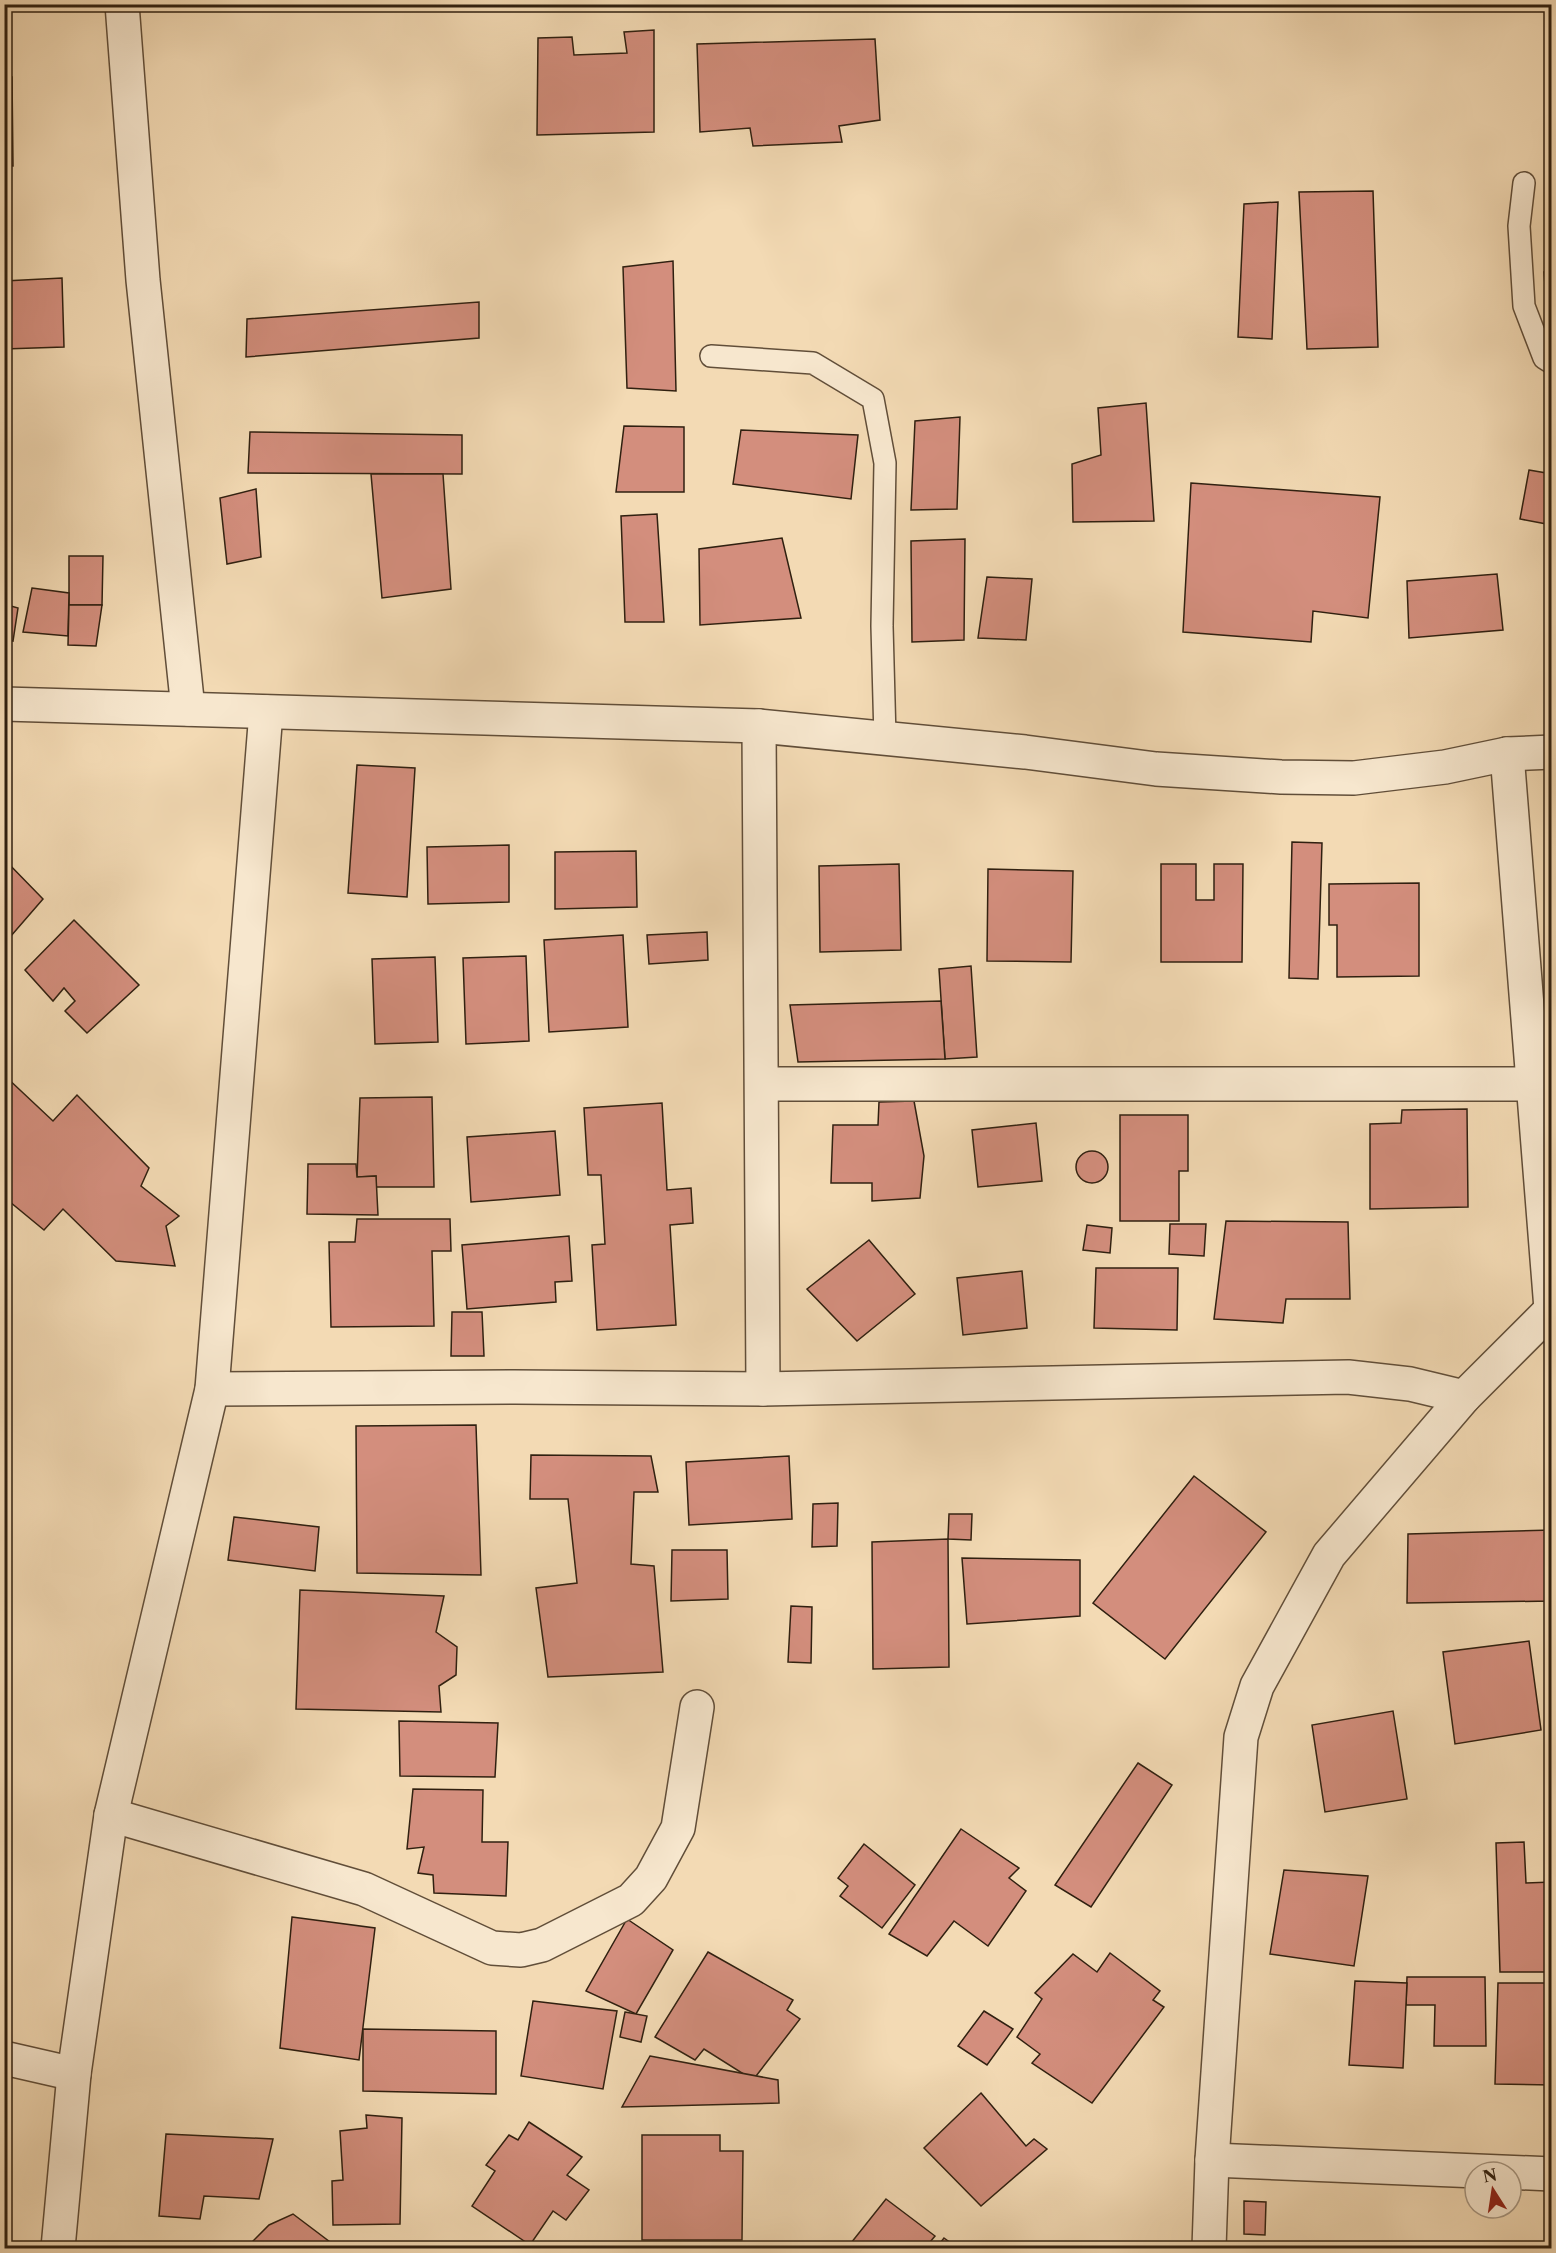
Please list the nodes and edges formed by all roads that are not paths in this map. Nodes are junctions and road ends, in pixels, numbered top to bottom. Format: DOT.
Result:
graph roads {
  1 [pos="122,4"];
  2 [pos="1524,183"];
  3 [pos="711,356"];
  4 [pos="1551,363"];
  5 [pos="4,704"];
  6 [pos="188,709"];
  7 [pos="266,712"];
  8 [pos="759,726"];
  9 [pos="885,738"];
  10 [pos="1551,752"];
  11 [pos="1508,754"];
  12 [pos="762,1084"];
  13 [pos="1534,1084"];
  14 [pos="1551,1310"];
  15 [pos="212,1389"];
  16 [pos="763,1389"];
  17 [pos="1464,1397"];
  18 [pos="697,1707"];
  19 [pos="111,1815"];
  20 [pos="4,2058"];
  21 [pos="74,2074"];
  22 [pos="1212,2160"];
  23 [pos="1551,2174"];
  24 [pos="58,2248"];
  25 [pos="1209,2248"];
  1 -- 6 [label="street"];
  2 -- 4 [label="lane"];
  3 -- 9 [label="lane"];
  5 -- 6 [label="street"];
  6 -- 7 [label="street"];
  7 -- 8 [label="street"];
  7 -- 15 [label="street"];
  8 -- 9 [label="street"];
  8 -- 12 [label="street"];
  9 -- 11 [label="street"];
  10 -- 11 [label="street"];
  11 -- 13 [label="street"];
  12 -- 13 [label="street"];
  12 -- 16 [label="street"];
  13 -- 14 [label="street"];
  14 -- 17 [label="street"];
  15 -- 16 [label="street"];
  15 -- 19 [label="street"];
  16 -- 17 [label="street"];
  17 -- 22 [label="street"];
  18 -- 19 [label="street"];
  19 -- 21 [label="street"];
  20 -- 21 [label="street"];
  21 -- 24 [label="street"];
  22 -- 23 [label="street"];
  22 -- 25 [label="street"];
}
